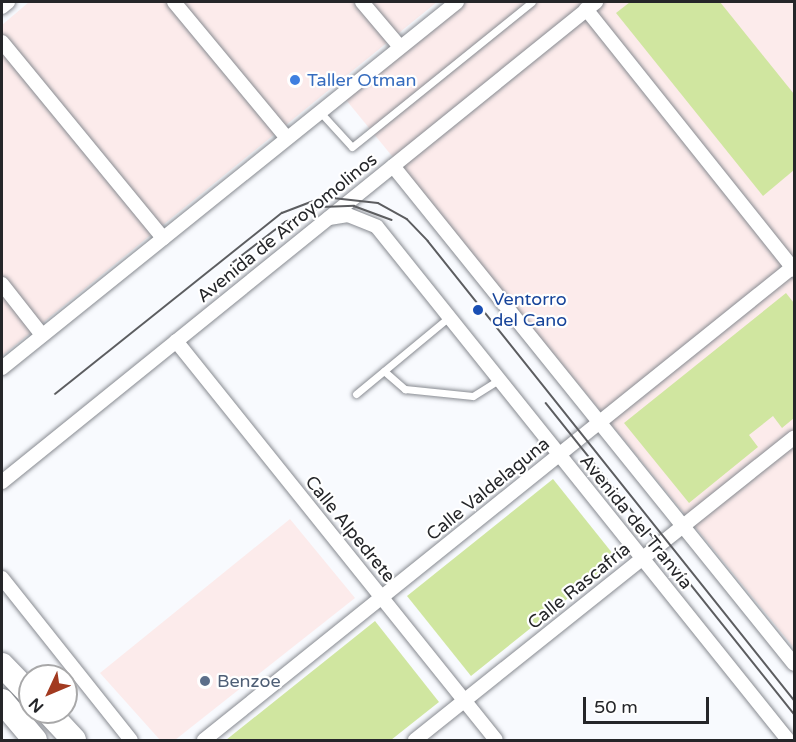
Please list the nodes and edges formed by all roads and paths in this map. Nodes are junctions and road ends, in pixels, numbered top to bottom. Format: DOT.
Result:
graph roads {
  1 [pos="8,2"];
  2 [pos="174,2"];
  3 [pos="362,2"];
  4 [pos="457,2"];
  5 [pos="532,2"];
  6 [pos="591,5"];
  7 [pos="2,7"];
  8 [pos="2,42"];
  9 [pos="400,47"];
  10 [pos="320,112"];
  11 [pos="288,138"];
  12 [pos="393,166"];
  13 [pos="327,219"];
  14 [pos="163,238"];
  15 [pos="794,268"];
  16 [pos="2,284"];
  17 [pos="449,317"];
  18 [pos="42,335"];
  19 [pos="176,341"];
  20 [pos="2,368"];
  21 [pos="384,371"];
  22 [pos="499,380"];
  23 [pos="356,394"];
  24 [pos="600,422"];
  25 [pos="795,437"];
  26 [pos="560,455"];
  27 [pos="2,482"];
  28 [pos="683,526"];
  29 [pos="643,558"];
  30 [pos="2,578"];
  31 [pos="382,598"];
  32 [pos="795,664"];
  33 [pos="2,665"];
  34 [pos="18,682"];
  35 [pos="2,701"];
  36 [pos="465,701"];
  37 [pos="2,709"];
  38 [pos="59,724"];
  39 [pos="24,741"];
  40 [pos="35,741"];
  41 [pos="74,741"];
  42 [pos="131,741"];
  43 [pos="204,741"];
  44 [pos="415,741"];
  45 [pos="496,741"];
  46 [pos="788,741"];
  1 -- 7 [label="street"];
  2 -- 11 [label="street"];
  3 -- 9 [label="street"];
  4 -- 9 [label="street"];
  5 -- 10 [label="lane"];
  6 -- 12 [label="street, Avenida de Arroyomolinos"];
  6 -- 15 [label="street"];
  8 -- 14 [label="street"];
  9 -- 10 [label="street"];
  10 -- 11 [label="street"];
  11 -- 14 [label="street"];
  12 -- 13 [label="street, Avenida de Arroyomolinos"];
  12 -- 24 [label="street, Avenida del Tranvía"];
  13 -- 17 [label="street, Avenida del Tranvía"];
  13 -- 19 [label="street, Avenida de Arroyomolinos"];
  14 -- 18 [label="street"];
  15 -- 24 [label="street, Calle Valdelaguna"];
  16 -- 18 [label="street"];
  17 -- 21 [label="lane"];
  17 -- 22 [label="street, Avenida del Tranvía"];
  18 -- 20 [label="street"];
  19 -- 27 [label="street, Avenida de Arroyomolinos"];
  19 -- 31 [label="street, Calle Alpedrete"];
  21 -- 22 [label="lane"];
  21 -- 23 [label="lane"];
  22 -- 26 [label="street, Avenida del Tranvía"];
  24 -- 26 [label="street, Calle Valdelaguna"];
  24 -- 28 [label="street, Avenida del Tranvía"];
  25 -- 28 [label="street, Calle Rascafría"];
  26 -- 29 [label="street, Avenida del Tranvía"];
  26 -- 31 [label="street, Calle Valdelaguna"];
  28 -- 29 [label="street, Calle Rascafría"];
  28 -- 32 [label="street, Avenida del Tranvía"];
  29 -- 36 [label="street, Calle Rascafría"];
  29 -- 46 [label="street, Avenida del Tranvía"];
  30 -- 42 [label="street"];
  31 -- 36 [label="street, Calle Alpedrete"];
  31 -- 43 [label="street, Calle Valdelaguna"];
  33 -- 34 [label="highway"];
  35 -- 40 [label="highway"];
  36 -- 44 [label="street, Calle Rascafría"];
  36 -- 45 [label="street, Calle Alpedrete"];
  37 -- 39 [label="highway"];
  38 -- 41 [label="highway"];
}
